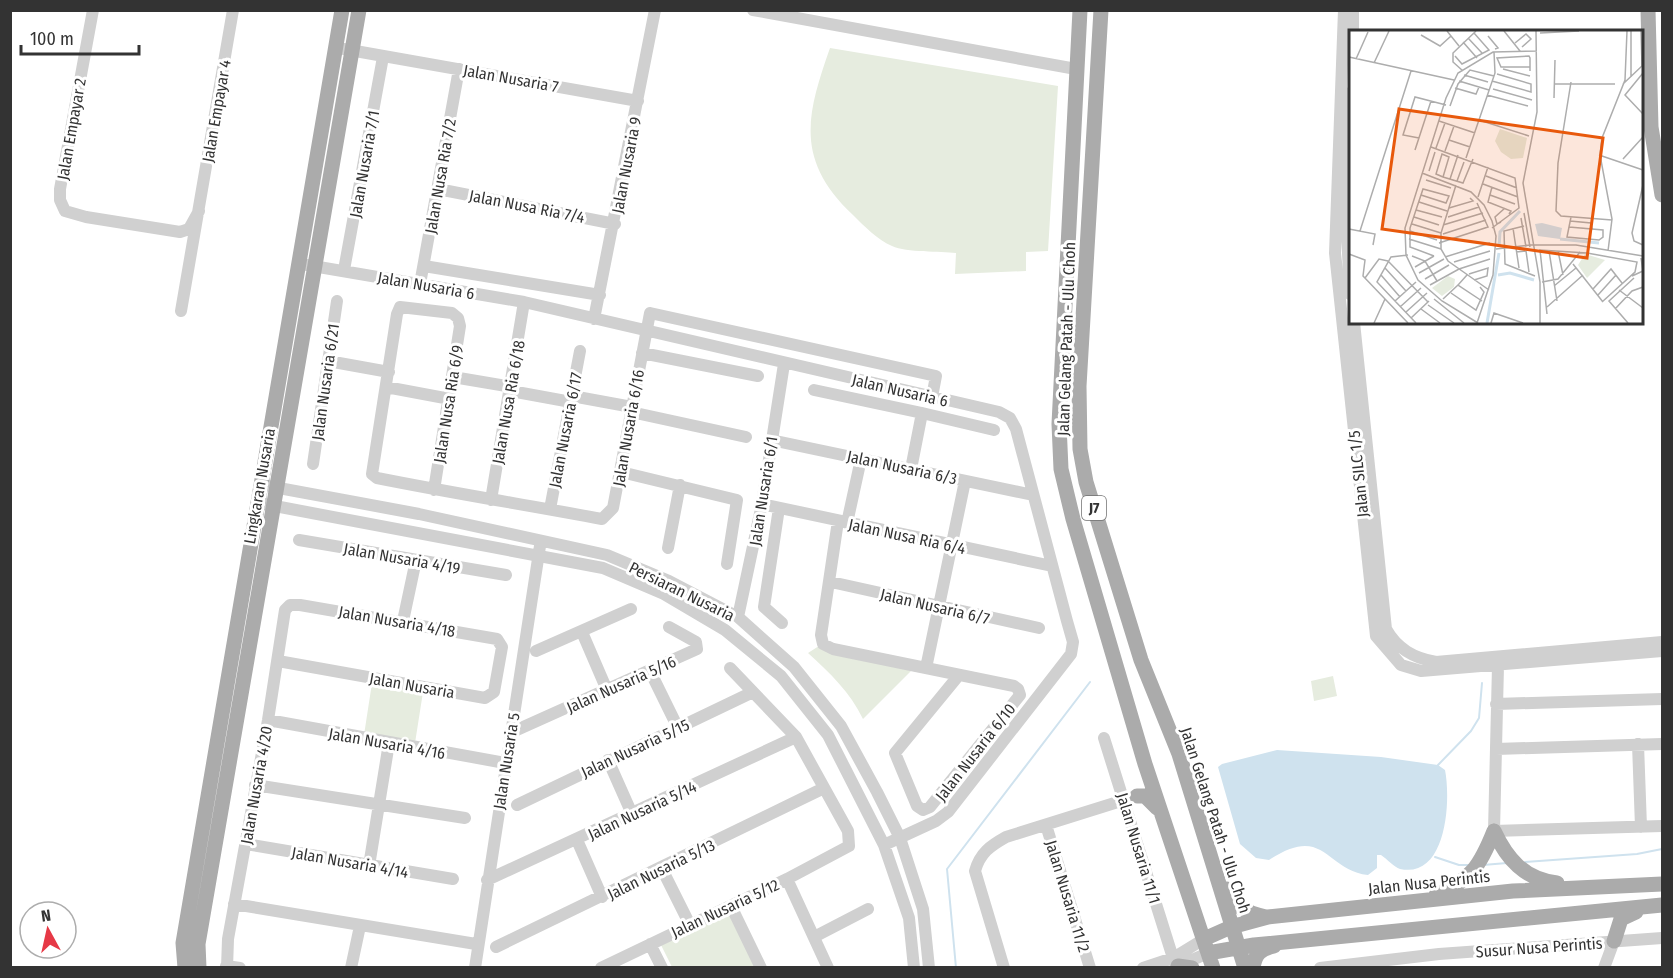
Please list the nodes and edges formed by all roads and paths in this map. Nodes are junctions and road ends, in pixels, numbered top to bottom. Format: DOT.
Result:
graph roads {
  1 [pos="93,10"];
  2 [pos="233,10"];
  3 [pos="342,10"];
  4 [pos="359,10"];
  5 [pos="655,10"];
  6 [pos="753,10"];
  7 [pos="1080,10"];
  8 [pos="1101,10"];
  9 [pos="1344,10"];
  10 [pos="1353,10"];
  11 [pos="1648,10"];
  12 [pos="1353,30"];
  13 [pos="336,48"];
  14 [pos="353,51"];
  15 [pos="383,57"];
  16 [pos="459,69"];
  17 [pos="1076,69"];
  18 [pos="638,101"];
  19 [pos="1349,123"];
  20 [pos="1657,134"];
  21 [pos="438,189"];
  22 [pos="1662,195"];
  23 [pos="199,211"];
  24 [pos="615,224"];
  25 [pos="299,264"];
  26 [pos="424,266"];
  27 [pos="316,267"];
  28 [pos="344,270"];
  29 [pos="1349,274"];
  30 [pos="420,284"];
  31 [pos="600,295"];
  32 [pos="337,301"];
  33 [pos="524,303"];
  34 [pos="181,311"];
  35 [pos="594,319"];
  36 [pos="1354,324"];
  37 [pos="647,331"];
  38 [pos="580,351"];
  39 [pos="642,352"];
  40 [pos="328,362"];
  41 [pos="784,364"];
  42 [pos="389,372"];
  43 [pos="758,376"];
  44 [pos="453,377"];
  45 [pos="386,387"];
  46 [pos="512,389"];
  47 [pos="814,390"];
  48 [pos="932,397"];
  49 [pos="450,399"];
  50 [pos="571,399"];
  51 [pos="632,409"];
  52 [pos="922,413"];
  53 [pos="994,430"];
  54 [pos="746,437"];
  55 [pos="771,440"];
  56 [pos="861,459"];
  57 [pos="313,464"];
  58 [pos="911,469"];
  59 [pos="621,472"];
  60 [pos="965,481"];
  61 [pos="680,485"];
  62 [pos="269,486"];
  63 [pos="434,490"];
  64 [pos="1033,495"];
  65 [pos="491,500"];
  66 [pos="266,504"];
  67 [pos="762,504"];
  68 [pos="779,508"];
  69 [pos="550,509"];
  70 [pos="843,522"];
  71 [pos="541,539"];
  72 [pos="299,540"];
  73 [pos="951,545"];
  74 [pos="668,548"];
  75 [pos="539,555"];
  76 [pos="416,560"];
  77 [pos="727,564"];
  78 [pos="1052,566"];
  79 [pos="506,575"];
  80 [pos="831,582"];
  81 [pos="290,605"];
  82 [pos="938,608"];
  83 [pos="631,609"];
  84 [pos="738,617"];
  85 [pos="403,621"];
  86 [pos="782,623"];
  87 [pos="669,627"];
  88 [pos="1039,628"];
  89 [pos="582,632"];
  90 [pos="501,642"];
  91 [pos="1662,642"];
  92 [pos="536,651"];
  93 [pos="1662,651"];
  94 [pos="278,661"];
  95 [pos="1498,666"];
  96 [pos="730,668"];
  97 [pos="926,668"];
  98 [pos="650,671"];
  99 [pos="959,675"];
  100 [pos="607,690"];
  101 [pos="753,692"];
  102 [pos="1662,699"];
  103 [pos="1496,704"];
  104 [pos="268,720"];
  105 [pos="678,728"];
  106 [pos="510,733"];
  107 [pos="796,738"];
  108 [pos="1104,738"];
  109 [pos="389,743"];
  110 [pos="1638,744"];
  111 [pos="1662,744"];
  112 [pos="1496,748"];
  113 [pos="608,760"];
  114 [pos="505,763"];
  115 [pos="1145,764"];
  116 [pos="255,784"];
  117 [pos="824,788"];
  118 [pos="1131,798"];
  119 [pos="377,803"];
  120 [pos="517,805"];
  121 [pos="632,814"];
  122 [pos="465,818"];
  123 [pos="1164,822"];
  124 [pos="1046,825"];
  125 [pos="1662,826"];
  126 [pos="1641,827"];
  127 [pos="1494,831"];
  128 [pos="1205,834"];
  129 [pos="900,838"];
  130 [pos="577,840"];
  131 [pos="246,844"];
  132 [pos="884,845"];
  133 [pos="369,867"];
  134 [pos="662,869"];
  135 [pos="453,879"];
  136 [pos="788,879"];
  137 [pos="487,880"];
  138 [pos="1662,884"];
  139 [pos="1576,886"];
  140 [pos="602,897"];
  141 [pos="1422,901"];
  142 [pos="234,904"];
  143 [pos="1662,905"];
  144 [pos="731,906"];
  145 [pos="868,909"];
  146 [pos="1566,913"];
  147 [pos="1268,917"];
  148 [pos="690,925"];
  149 [pos="360,926"];
  150 [pos="1231,927"];
  151 [pos="814,937"];
  152 [pos="1662,938"];
  153 [pos="1298,941"];
  154 [pos="1614,941"];
  155 [pos="650,944"];
  156 [pos="476,945"];
  157 [pos="496,947"];
  158 [pos="1238,947"];
  159 [pos="1208,953"];
  160 [pos="1440,954"];
  161 [pos="1180,965"];
  162 [pos="1362,966"];
  163 [pos="226,967"];
  164 [pos="185,968"];
  165 [pos="199,968"];
  166 [pos="240,968"];
  167 [pos="351,968"];
  168 [pos="475,968"];
  169 [pos="600,968"];
  170 [pos="662,968"];
  171 [pos="760,968"];
  172 [pos="828,968"];
  173 [pos="914,968"];
  174 [pos="929,968"];
  175 [pos="1004,968"];
  176 [pos="1090,968"];
  177 [pos="1143,968"];
  178 [pos="1245,968"];
  179 [pos="1253,968"];
  180 [pos="1320,968"];
  181 [pos="1444,968"];
  182 [pos="1604,968"];
  1 -- 23 [label="street, Jalan Empayar 2"];
  2 -- 23 [label="street, Jalan Empayar 4"];
  3 -- 13 [label="main road, Lingkaran Nusaria"];
  4 -- 14 [label="main road, Lingkaran Nusaria"];
  5 -- 18 [label="street, Jalan Nusaria 9"];
  6 -- 17 [label="street"];
  7 -- 17 [label="main road, Jalan Gelang Patah - Ulu Choh / J7"];
  8 -- 128 [label="main road, Jalan Gelang Patah - Ulu Choh / J7"];
  9 -- 95 [label="street, Jalan SILC 1/5"];
  10 -- 12 [label="street"];
  11 -- 20 [label="main road"];
  13 -- 14 [label="street, Jalan Nusaria 7"];
  13 -- 25 [label="main road, Lingkaran Nusaria"];
  14 -- 15 [label="street, Jalan Nusaria 7"];
  14 -- 27 [label="main road, Lingkaran Nusaria"];
  15 -- 16 [label="street, Jalan Nusaria 7"];
  15 -- 28 [label="street, Jalan Nusaria 7/1"];
  16 -- 18 [label="street, Jalan Nusaria 7"];
  16 -- 21 [label="street, Jalan Nusa Ria 7/2"];
  17 -- 115 [label="main road, Jalan Gelang Patah - Ulu Choh / J7"];
  18 -- 24 [label="street, Jalan Nusaria 9"];
  19 -- 29 [label="street"];
  20 -- 22 [label="main road"];
  21 -- 24 [label="street, Jalan Nusa Ria 7/4"];
  21 -- 26 [label="street, Jalan Nusa Ria 7/2"];
  23 -- 34 [label="street, Jalan Empayar 4"];
  24 -- 31 [label="street, Jalan Nusaria 9"];
  25 -- 27 [label="street, Jalan Nusaria 6"];
  25 -- 62 [label="main road, Lingkaran Nusaria"];
  26 -- 30 [label="street, Jalan Nusa Ria 7/2"];
  26 -- 31 [label="street"];
  27 -- 28 [label="street, Jalan Nusaria 6"];
  27 -- 62 [label="main road, Lingkaran Nusaria"];
  28 -- 30 [label="street, Jalan Nusaria 6"];
  30 -- 33 [label="street, Jalan Nusaria 6"];
  31 -- 35 [label="street, Jalan Nusaria 9"];
  32 -- 40 [label="street, Jalan Nusaria 6/21"];
  33 -- 35 [label="street, Jalan Nusaria 6"];
  33 -- 46 [label="street, Jalan Nusa Ria 6/18"];
  35 -- 37 [label="street, Jalan Nusaria 6"];
  36 -- 91 [label="street, Jalan SILC 1/5"];
  37 -- 39 [label="street, Jalan Nusaria 6/16"];
  37 -- 41 [label="street, Jalan Nusaria 6"];
  37 -- 48 [label="street"];
  38 -- 50 [label="street, Jalan Nusaria 6/17"];
  39 -- 43 [label="street"];
  39 -- 51 [label="street, Jalan Nusaria 6/16"];
  40 -- 42 [label="street"];
  40 -- 57 [label="street, Jalan Nusaria 6/21"];
  41 -- 48 [label="street, Jalan Nusaria 6"];
  41 -- 55 [label="street, Jalan Nusaria 6/1"];
  42 -- 44 [label="street, Jalan Nusa Ria 6/9"];
  42 -- 45 [label="street"];
  44 -- 46 [label="street"];
  44 -- 49 [label="street, Jalan Nusa Ria 6/9"];
  45 -- 49 [label="street"];
  45 -- 63 [label="street"];
  46 -- 50 [label="street"];
  46 -- 65 [label="street, Jalan Nusa Ria 6/18"];
  47 -- 52 [label="street"];
  48 -- 64 [label="street, Jalan Nusaria 6"];
  49 -- 63 [label="street, Jalan Nusa Ria 6/9"];
  50 -- 51 [label="street"];
  50 -- 69 [label="street, Jalan Nusaria 6/17"];
  51 -- 54 [label="street"];
  51 -- 59 [label="street, Jalan Nusaria 6/16"];
  52 -- 53 [label="street"];
  52 -- 58 [label="street"];
  55 -- 56 [label="street, Jalan Nusaria 6/3"];
  55 -- 67 [label="street, Jalan Nusaria 6/1"];
  56 -- 58 [label="street, Jalan Nusaria 6/3"];
  56 -- 70 [label="street"];
  58 -- 60 [label="street, Jalan Nusaria 6/3"];
  59 -- 61 [label="street"];
  59 -- 69 [label="street, Jalan Nusaria 6/16"];
  60 -- 64 [label="street, Jalan Nusaria 6/3"];
  60 -- 73 [label="street"];
  61 -- 74 [label="street"];
  61 -- 77 [label="street"];
  62 -- 66 [label="main road, Lingkaran Nusaria"];
  62 -- 71 [label="street, Persiaran Nusaria"];
  63 -- 65 [label="street"];
  64 -- 78 [label="street, Jalan Nusaria 6"];
  65 -- 69 [label="street"];
  66 -- 75 [label="street, Persiaran Nusaria"];
  66 -- 164 [label="main road, Lingkaran Nusaria"];
  66 -- 165 [label="main road, Lingkaran Nusaria"];
  67 -- 68 [label="street, Jalan Nusa Ria 6/4"];
  67 -- 84 [label="street, Jalan Nusaria 6/1"];
  68 -- 70 [label="street, Jalan Nusa Ria 6/4"];
  68 -- 86 [label="street"];
  70 -- 73 [label="street, Jalan Nusa Ria 6/4"];
  70 -- 80 [label="street"];
  71 -- 75 [label="street"];
  71 -- 84 [label="street, Persiaran Nusaria"];
  72 -- 76 [label="street, Jalan Nusaria 4/19"];
  73 -- 78 [label="street, Jalan Nusa Ria 6/4"];
  73 -- 82 [label="street"];
  75 -- 106 [label="street, Jalan Nusaria 5"];
  75 -- 132 [label="street, Persiaran Nusaria"];
  76 -- 79 [label="street, Jalan Nusaria 4/19"];
  76 -- 85 [label="street"];
  78 -- 129 [label="street, Jalan Nusaria 6"];
  80 -- 82 [label="street, Jalan Nusaria 6/7"];
  80 -- 97 [label="street"];
  81 -- 85 [label="street, Jalan Nusaria 4/18"];
  81 -- 94 [label="street, Jalan Nusaria 4/20"];
  82 -- 88 [label="street, Jalan Nusaria 6/7"];
  82 -- 97 [label="street"];
  83 -- 89 [label="street"];
  84 -- 129 [label="street, Persiaran Nusaria"];
  85 -- 90 [label="street, Jalan Nusaria 4/18"];
  87 -- 98 [label="street, Jalan Nusaria 5/16"];
  89 -- 92 [label="street"];
  89 -- 100 [label="street"];
  90 -- 94 [label="street, Jalan Nusaria"];
  93 -- 95 [label="street, Jalan SILC 1/5"];
  94 -- 104 [label="street, Jalan Nusaria 4/20"];
  95 -- 103 [label="street"];
  96 -- 101 [label="street"];
  97 -- 99 [label="street"];
  98 -- 100 [label="street, Jalan Nusaria 5/16"];
  98 -- 105 [label="street"];
  99 -- 99 [label="street, Jalan Nusaria 6/10"];
  100 -- 106 [label="street, Jalan Nusaria 5/16"];
  101 -- 105 [label="street, Jalan Nusaria 5/15"];
  101 -- 107 [label="street"];
  102 -- 103 [label="street"];
  103 -- 112 [label="street"];
  104 -- 109 [label="street, Jalan Nusaria 4/16"];
  104 -- 116 [label="street, Jalan Nusaria 4/20"];
  105 -- 113 [label="street, Jalan Nusaria 5/15"];
  106 -- 114 [label="street, Jalan Nusaria 5"];
  107 -- 117 [label="street"];
  107 -- 121 [label="street, Jalan Nusaria 5/14"];
  108 -- 118 [label="street, Jalan Nusaria 11/1"];
  109 -- 114 [label="street, Jalan Nusaria 4/16"];
  109 -- 119 [label="street"];
  110 -- 111 [label="street"];
  110 -- 112 [label="street"];
  110 -- 126 [label="street"];
  112 -- 127 [label="street"];
  113 -- 120 [label="street, Jalan Nusaria 5/15"];
  113 -- 121 [label="street"];
  114 -- 137 [label="street, Jalan Nusaria 5"];
  115 -- 118 [label="main road"];
  115 -- 123 [label="main road, Jalan Gelang Patah - Ulu Choh / J7"];
  116 -- 119 [label="street"];
  116 -- 131 [label="street, Jalan Nusaria 4/20"];
  117 -- 134 [label="street, Jalan Nusaria 5/13"];
  117 -- 136 [label="street, Jalan Nusaria 5/12"];
  118 -- 123 [label="main road"];
  118 -- 124 [label="street"];
  118 -- 161 [label="street, Jalan Nusaria 11/1"];
  119 -- 122 [label="street"];
  119 -- 133 [label="street"];
  121 -- 130 [label="street, Jalan Nusaria 5/14"];
  123 -- 159 [label="main road, Jalan Gelang Patah - Ulu Choh / J7"];
  124 -- 175 [label="street"];
  124 -- 176 [label="street, Jalan Nusaria 11/2"];
  125 -- 126 [label="street"];
  126 -- 127 [label="street"];
  127 -- 139 [label="main road"];
  127 -- 141 [label="main road"];
  128 -- 147 [label="main road"];
  128 -- 150 [label="main road, Jalan Gelang Patah - Ulu Choh / J7"];
  129 -- 132 [label="street"];
  129 -- 174 [label="street, Persiaran Nusaria"];
  130 -- 137 [label="street, Jalan Nusaria 5/14"];
  130 -- 140 [label="street"];
  131 -- 133 [label="street, Jalan Nusaria 4/14"];
  131 -- 142 [label="street, Jalan Nusaria 4/20"];
  132 -- 173 [label="street, Persiaran Nusaria"];
  133 -- 135 [label="street, Jalan Nusaria 4/14"];
  134 -- 140 [label="street, Jalan Nusaria 5/13"];
  134 -- 148 [label="street"];
  136 -- 144 [label="street, Jalan Nusaria 5/12"];
  136 -- 151 [label="street"];
  137 -- 156 [label="street, Jalan Nusaria 5"];
  138 -- 139 [label="main road, Jalan Nusa Perintis"];
  139 -- 141 [label="main road, Jalan Nusa Perintis"];
  140 -- 157 [label="street, Jalan Nusaria 5/13"];
  141 -- 147 [label="main road, Jalan Nusa Perintis"];
  142 -- 149 [label="street"];
  142 -- 163 [label="street, Jalan Nusaria 4/20"];
  143 -- 146 [label="main road"];
  143 -- 154 [label="main road"];
  144 -- 148 [label="street, Jalan Nusaria 5/12"];
  144 -- 171 [label="street"];
  145 -- 151 [label="street"];
  146 -- 153 [label="main road"];
  146 -- 154 [label="main road"];
  147 -- 150 [label="main road, Jalan Nusa Perintis"];
  148 -- 155 [label="street, Jalan Nusaria 5/12"];
  149 -- 156 [label="street"];
  149 -- 167 [label="street"];
  150 -- 158 [label="main road, Jalan Gelang Patah - Ulu Choh / J7"];
  150 -- 159 [label="main road, Jalan Nusa Perintis"];
  151 -- 172 [label="street"];
  152 -- 154 [label="street, Susur Nusa Perintis"];
  153 -- 158 [label="main road"];
  153 -- 179 [label="main road"];
  154 -- 160 [label="street, Susur Nusa Perintis"];
  154 -- 182 [label="street"];
  155 -- 169 [label="street, Jalan Nusaria 5/12"];
  155 -- 170 [label="street"];
  156 -- 168 [label="street, Jalan Nusaria 5"];
  158 -- 159 [label="main road"];
  158 -- 178 [label="main road, Jalan Gelang Patah - Ulu Choh / J7"];
  159 -- 161 [label="street"];
  160 -- 162 [label="street, Susur Nusa Perintis"];
  160 -- 181 [label="street"];
  161 -- 177 [label="street"];
  162 -- 180 [label="street, Susur Nusa Perintis"];
  163 -- 166 [label="street"];
}
